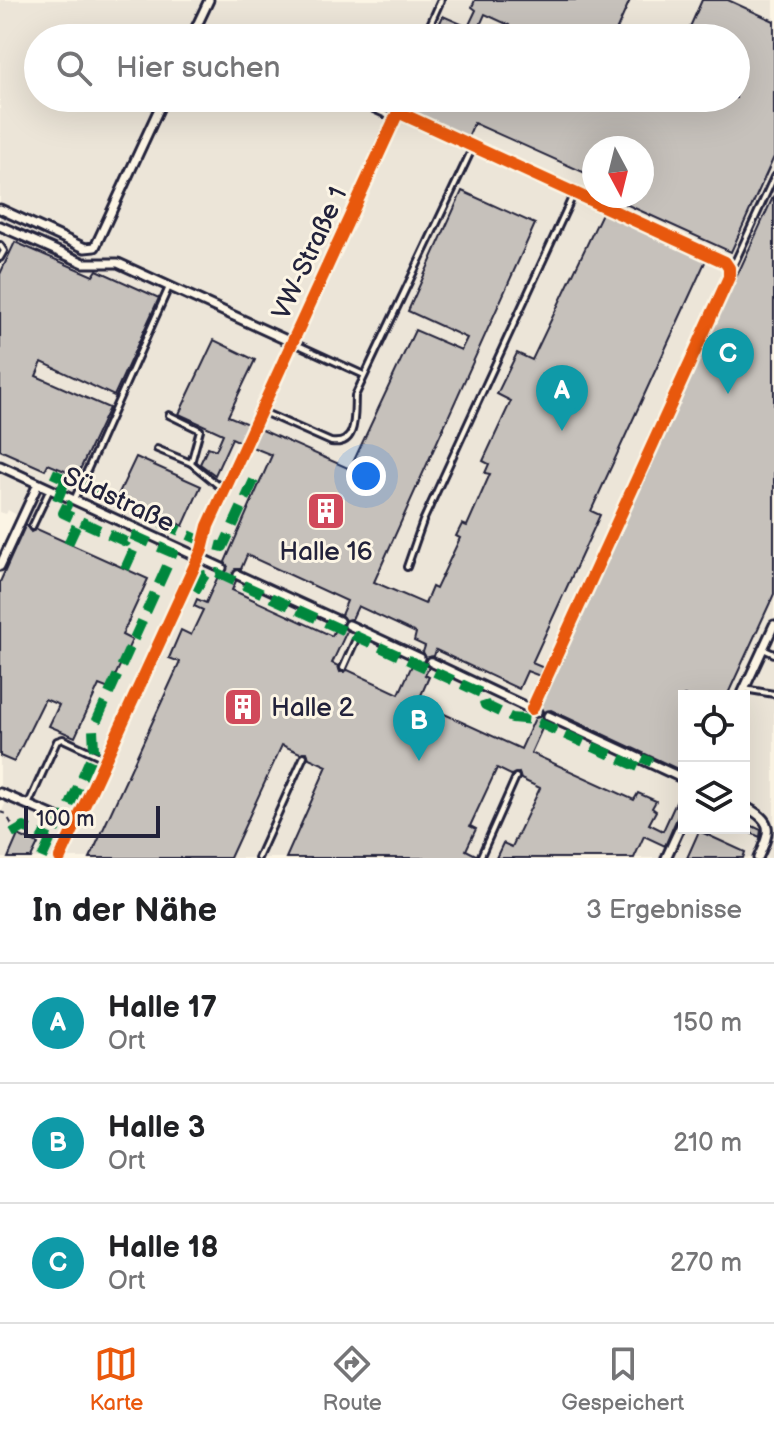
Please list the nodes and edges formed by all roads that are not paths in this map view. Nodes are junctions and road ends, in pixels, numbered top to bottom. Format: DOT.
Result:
graph roads {
  1 [pos="209,0"];
  2 [pos="441,0"];
  3 [pos="197,24"];
  4 [pos="430,24"];
  5 [pos="158,112"];
  6 [pos="387,112"];
  7 [pos="397,112"];
  8 [pos="397,116"];
  9 [pos="473,147"];
  10 [pos="774,177"];
  11 [pos="574,193"];
  12 [pos="0,209"];
  13 [pos="1,229"];
  14 [pos="0,245"];
  15 [pos="0,258"];
  16 [pos="729,268"];
  17 [pos="170,286"];
  18 [pos="293,343"];
  19 [pos="364,375"];
  20 [pos="261,411"];
  21 [pos="169,415"];
  22 [pos="254,426"];
  23 [pos="246,444"];
  24 [pos="157,449"];
  25 [pos="191,463"];
  26 [pos="0,466"];
  27 [pos="38,484"];
  28 [pos="50,489"];
  29 [pos="225,491"];
  30 [pos="74,500"];
  31 [pos="32,527"];
  32 [pos="198,557"];
  33 [pos="0,566"];
  34 [pos="407,567"];
  35 [pos="222,568"];
  36 [pos="238,575"];
  37 [pos="339,621"];
  38 [pos="349,625"];
  39 [pos="774,625"];
  40 [pos="360,630"];
  41 [pos="763,649"];
  42 [pos="774,654"];
  43 [pos="420,658"];
  44 [pos="431,662"];
  45 [pos="343,668"];
  46 [pos="744,690"];
  47 [pos="750,692"];
  48 [pos="774,694"];
  49 [pos="548,716"];
  50 [pos="304,756"];
  51 [pos="106,759"];
  52 [pos="678,776"];
  53 [pos="516,777"];
  54 [pos="0,793"];
  55 [pos="28,805"];
  56 [pos="750,809"];
  57 [pos="75,825"];
  58 [pos="678,832"];
  59 [pos="60,858"];
  60 [pos="258,858"];
  61 [pos="480,858"];
  62 [pos="666,858"];
  63 [pos="758,858"];
  1 -- 3 [label="street"];
  2 -- 4 [label="lane"];
  5 -- 12 [label="street"];
  6 -- 8 [label="lane"];
  7 -- 8 [label="street"];
  8 -- 9 [label="street"];
  8 -- 18 [label="street, VW-Straße 1"];
  9 -- 11 [label="street"];
  9 -- 19 [label="lane"];
  10 -- 16 [label="lane"];
  11 -- 16 [label="street"];
  11 -- 34 [label="lane"];
  13 -- 17 [label="street"];
  14 -- 15 [label="lane"];
  16 -- 44 [label="street"];
  17 -- 18 [label="street"];
  17 -- 30 [label="lane"];
  18 -- 19 [label="lane"];
  18 -- 20 [label="street, VW-Straße 1"];
  19 -- 20 [label="lane"];
  20 -- 22 [label="street, VW-Straße 1"];
  21 -- 25 [label="lane"];
  23 -- 29 [label="street"];
  24 -- 25 [label="lane"];
  25 -- 29 [label="lane"];
  26 -- 27 [label="street, Südstraße"];
  27 -- 28 [label="street, Südstraße"];
  27 -- 33 [label="street"];
  28 -- 30 [label="street, Südstraße"];
  28 -- 31 [label="lane"];
  29 -- 32 [label="street"];
  30 -- 32 [label="street, Südstraße"];
  32 -- 35 [label="street, Südstraße"];
  32 -- 51 [label="street"];
  36 -- 37 [label="street"];
  38 -- 40 [label="street"];
  39 -- 41 [label="street"];
  40 -- 43 [label="street"];
  40 -- 45 [label="lane"];
  41 -- 42 [label="lane"];
  41 -- 46 [label="street"];
  47 -- 48 [label="lane"];
  49 -- 52 [label="street"];
  50 -- 60 [label="lane"];
  51 -- 55 [label="lane"];
  51 -- 57 [label="street"];
  53 -- 61 [label="lane"];
  54 -- 55 [label="street"];
  55 -- 57 [label="street"];
  56 -- 63 [label="street"];
  57 -- 59 [label="street"];
  58 -- 62 [label="street"];
}
